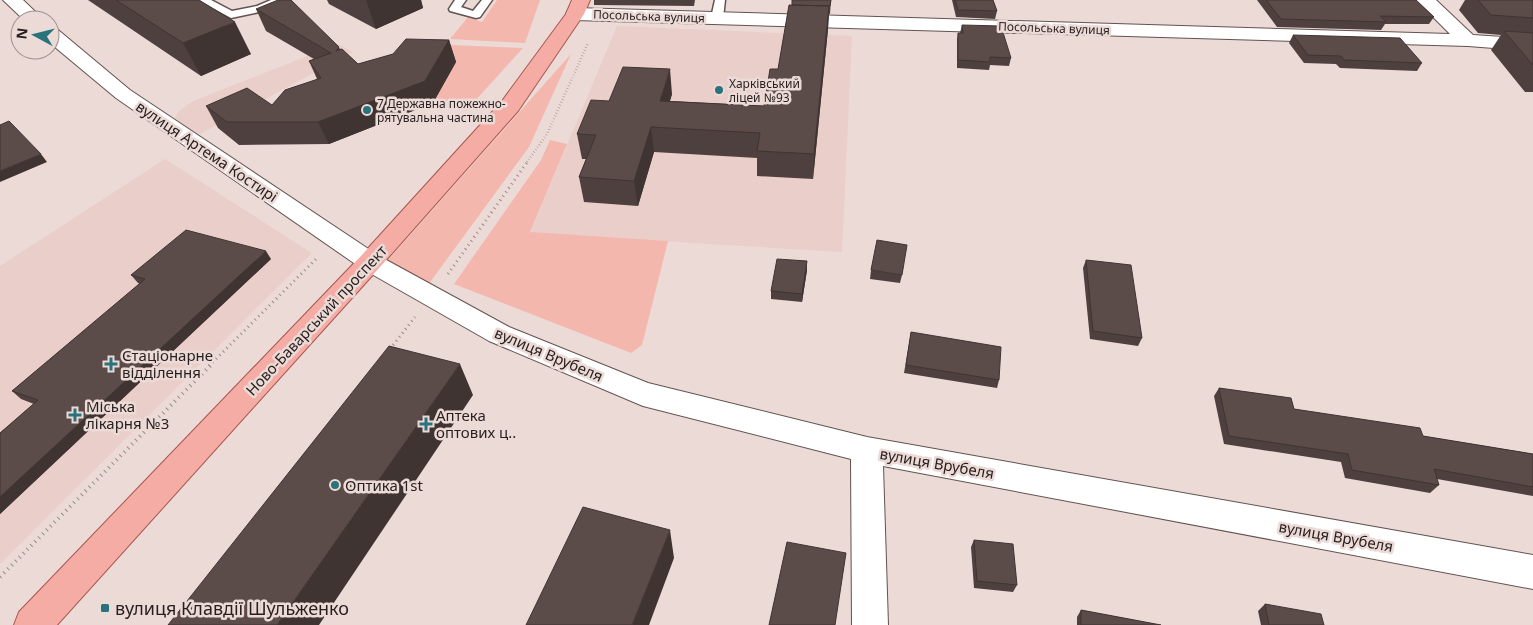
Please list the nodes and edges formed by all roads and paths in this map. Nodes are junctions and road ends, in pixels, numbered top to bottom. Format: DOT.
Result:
graph roads {
  1 [pos="12,0"];
  2 [pos="203,0"];
  3 [pos="280,0"];
  4 [pos="461,0"];
  5 [pos="487,0"];
  6 [pos="1426,0"];
  7 [pos="718,9"];
  8 [pos="24,10"];
  9 [pos="585,10"];
  10 [pos="60,40"];
  11 [pos="1468,40"];
  12 [pos="1533,45"];
  13 [pos="337,239"];
  14 [pos="370,262"];
  15 [pos="432,296"];
  16 [pos="389,350"];
  17 [pos="867,450"];
  18 [pos="1533,572"];
  19 [pos="0,576"];
  20 [pos="32,625"];
  21 [pos="870,625"];
  1 -- 8 [label="street"];
  2 -- 3 [label="lane"];
  4 -- 5 [label="lane"];
  6 -- 11 [label="street"];
  7 -- 9 [label="street, Посольська вулиця"];
  7 -- 11 [label="street, Посольська вулиця"];
  9 -- 14 [label="main road, Ново-Баварський проспект"];
  9 -- 15 [label="path"];
  10 -- 13 [label="street, вулиця Артема Костирі"];
  11 -- 12 [label="street, Посольська вулиця"];
  13 -- 14 [label="street, вулиця Артема Костирі"];
  13 -- 19 [label="path"];
  14 -- 15 [label="street, вулиця Врубеля"];
  14 -- 20 [label="main road, Ново-Баварський проспект"];
  15 -- 16 [label="path"];
  15 -- 17 [label="street, вулиця Врубеля"];
  17 -- 18 [label="street, вулиця Врубеля"];
  17 -- 21 [label="street"];
}
